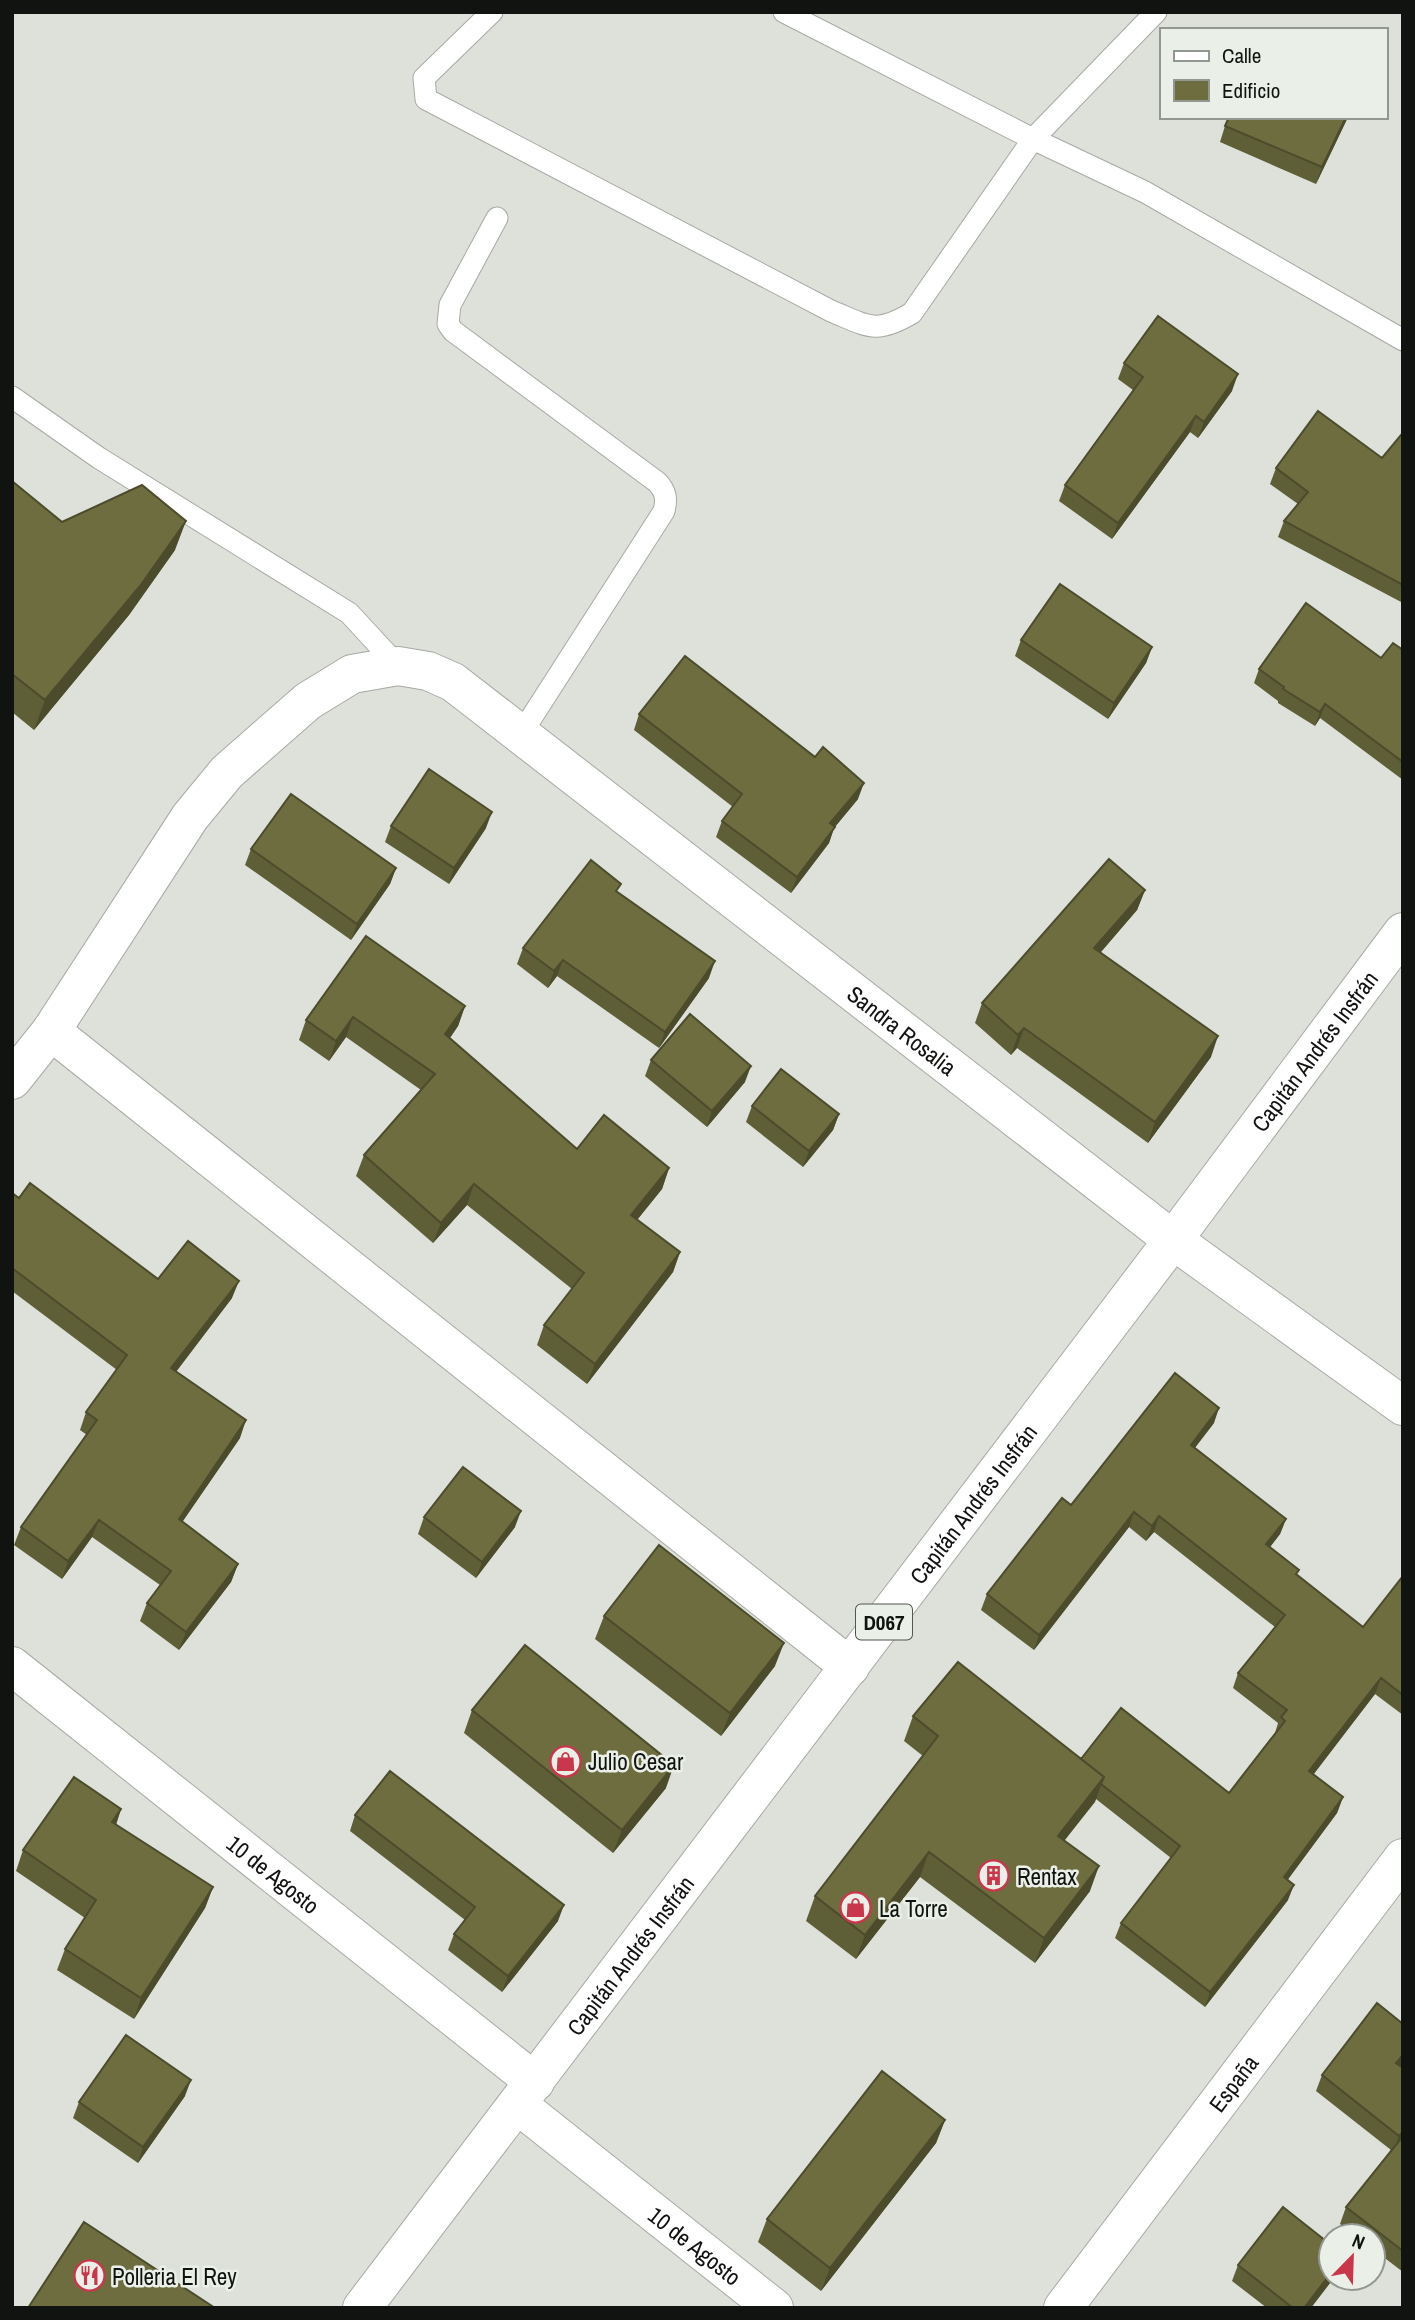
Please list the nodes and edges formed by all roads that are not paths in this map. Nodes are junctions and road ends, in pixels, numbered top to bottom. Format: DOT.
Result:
graph roads {
  1 [pos="492,12"];
  2 [pos="784,12"];
  3 [pos="1156,12"];
  4 [pos="1033,139"];
  5 [pos="496,218"];
  6 [pos="1403,340"];
  7 [pos="12,397"];
  8 [pos="398,666"];
  9 [pos="521,734"];
  10 [pos="1403,932"];
  11 [pos="51,1031"];
  12 [pos="12,1080"];
  13 [pos="1173,1240"];
  14 [pos="1403,1406"];
  15 [pos="12,1666"];
  16 [pos="850,1667"];
  17 [pos="1403,1858"];
  18 [pos="527,2093"];
  19 [pos="362,2308"];
  20 [pos="774,2308"];
  21 [pos="1063,2308"];
  1 -- 4 [label="lane"];
  2 -- 4 [label="lane"];
  3 -- 4 [label="lane"];
  4 -- 6 [label="lane"];
  5 -- 9 [label="lane"];
  7 -- 8 [label="lane"];
  8 -- 9 [label="street, Sandra Rosalia"];
  8 -- 11 [label="street"];
  9 -- 13 [label="street, Sandra Rosalia"];
  10 -- 13 [label="street, Capitán Andrés Insfrán / D067"];
  11 -- 12 [label="street"];
  11 -- 16 [label="street"];
  13 -- 14 [label="street, Sandra Rosalia"];
  13 -- 16 [label="street, Capitán Andrés Insfrán / D067"];
  15 -- 18 [label="street, 10 de Agosto"];
  16 -- 18 [label="street, Capitán Andrés Insfrán / D067"];
  17 -- 21 [label="street, España"];
  18 -- 19 [label="street, Capitán Andrés Insfrán / D067"];
  18 -- 20 [label="street, 10 de Agosto"];
}
